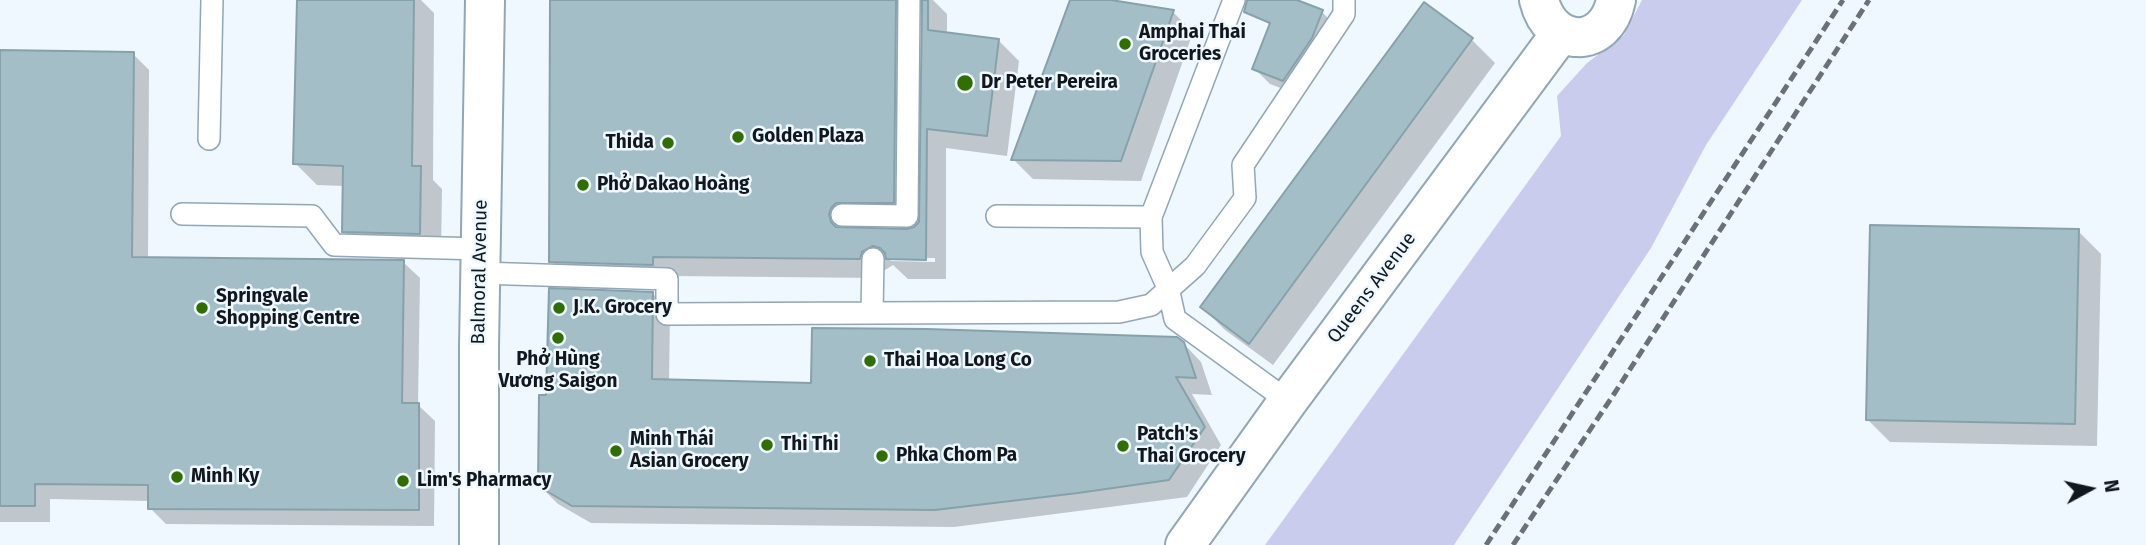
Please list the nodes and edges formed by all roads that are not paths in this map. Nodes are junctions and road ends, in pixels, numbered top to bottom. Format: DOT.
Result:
graph roads {
  1 [pos="212,0"];
  2 [pos="485,0"];
  3 [pos="909,0"];
  4 [pos="1234,0"];
  5 [pos="1344,0"];
  6 [pos="1539,0"];
  7 [pos="1616,0"];
  8 [pos="1561,33"];
  9 [pos="209,139"];
  10 [pos="182,214"];
  11 [pos="842,215"];
  12 [pos="998,216"];
  13 [pos="1151,217"];
  14 [pos="873,259"];
  15 [pos="481,261"];
  16 [pos="1168,288"];
  17 [pos="872,313"];
  18 [pos="1288,401"];
  19 [pos="479,545"];
  20 [pos="1185,545"];
  1 -- 9 [label="lane"];
  2 -- 15 [label="main road, Balmoral Avenue"];
  3 -- 11 [label="lane"];
  4 -- 13 [label="lane"];
  5 -- 16 [label="lane"];
  6 -- 8 [label="main road"];
  7 -- 8 [label="main road"];
  8 -- 18 [label="main road, Queens Avenue"];
  10 -- 15 [label="lane"];
  12 -- 13 [label="lane"];
  13 -- 16 [label="lane"];
  14 -- 17 [label="lane"];
  15 -- 17 [label="lane"];
  15 -- 19 [label="main road, Balmoral Avenue"];
  16 -- 17 [label="lane"];
  16 -- 18 [label="lane"];
  18 -- 20 [label="main road, Queens Avenue"];
}
